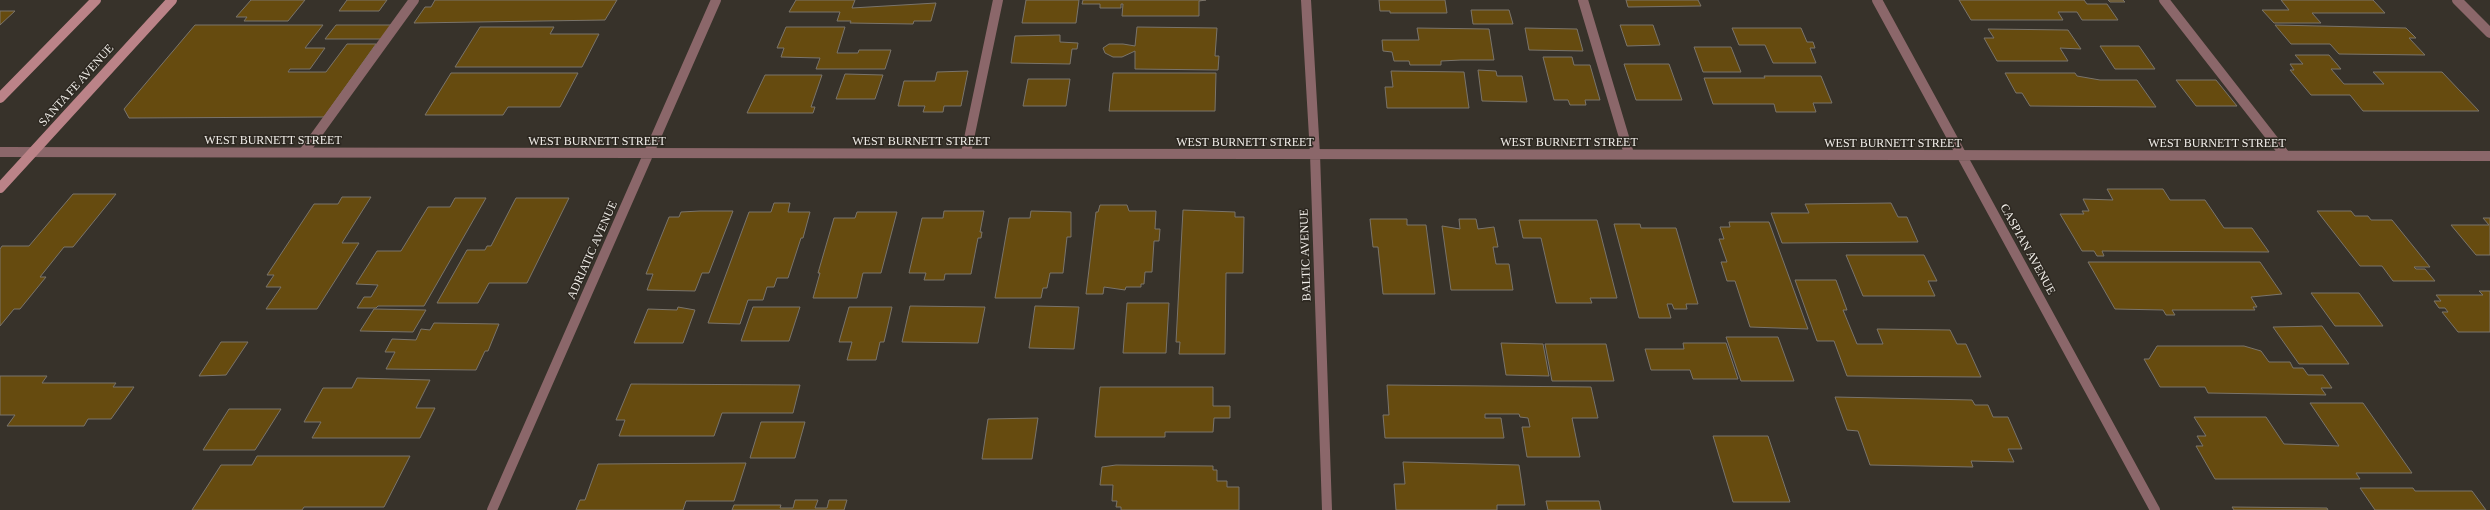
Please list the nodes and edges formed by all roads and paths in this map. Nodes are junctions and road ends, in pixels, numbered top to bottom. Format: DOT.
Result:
graph roads {
  1 [pos="96,0"];
  2 [pos="172,0"];
  3 [pos="414,0"];
  4 [pos="716,0"];
  5 [pos="998,0"];
  6 [pos="1306,0"];
  7 [pos="1584,0"];
  8 [pos="1877,0"];
  9 [pos="2164,0"];
  10 [pos="2457,0"];
  11 [pos="2490,33"];
  12 [pos="0,98"];
  13 [pos="0,152"];
  14 [pos="33,152"];
  15 [pos="304,152"];
  16 [pos="649,153"];
  17 [pos="966,153"];
  18 [pos="1315,154"];
  19 [pos="1629,154"];
  20 [pos="1962,155"];
  21 [pos="2285,155"];
  22 [pos="2490,156"];
  23 [pos="0,188"];
  24 [pos="492,510"];
  25 [pos="1327,510"];
  26 [pos="2155,510"];
  1 -- 12 [label="main road"];
  2 -- 14 [label="main road, SANTA FE AVENUE"];
  3 -- 15 [label="street"];
  4 -- 16 [label="street, ADRIATIC AVENUE"];
  5 -- 17 [label="street"];
  6 -- 18 [label="street, BALTIC AVENUE"];
  7 -- 19 [label="street"];
  8 -- 20 [label="street, CASPIAN AVENUE"];
  9 -- 21 [label="street"];
  10 -- 11 [label="street"];
  13 -- 14 [label="street, WEST BURNETT STREET"];
  14 -- 15 [label="street, WEST BURNETT STREET"];
  14 -- 23 [label="main road, SANTA FE AVENUE"];
  15 -- 16 [label="street, WEST BURNETT STREET"];
  16 -- 17 [label="street, WEST BURNETT STREET"];
  16 -- 24 [label="street, ADRIATIC AVENUE"];
  17 -- 18 [label="street, WEST BURNETT STREET"];
  18 -- 19 [label="street, WEST BURNETT STREET"];
  18 -- 25 [label="street, BALTIC AVENUE"];
  19 -- 20 [label="street, WEST BURNETT STREET"];
  20 -- 21 [label="street, WEST BURNETT STREET"];
  20 -- 26 [label="street, CASPIAN AVENUE"];
  21 -- 22 [label="street, WEST BURNETT STREET"];
}
